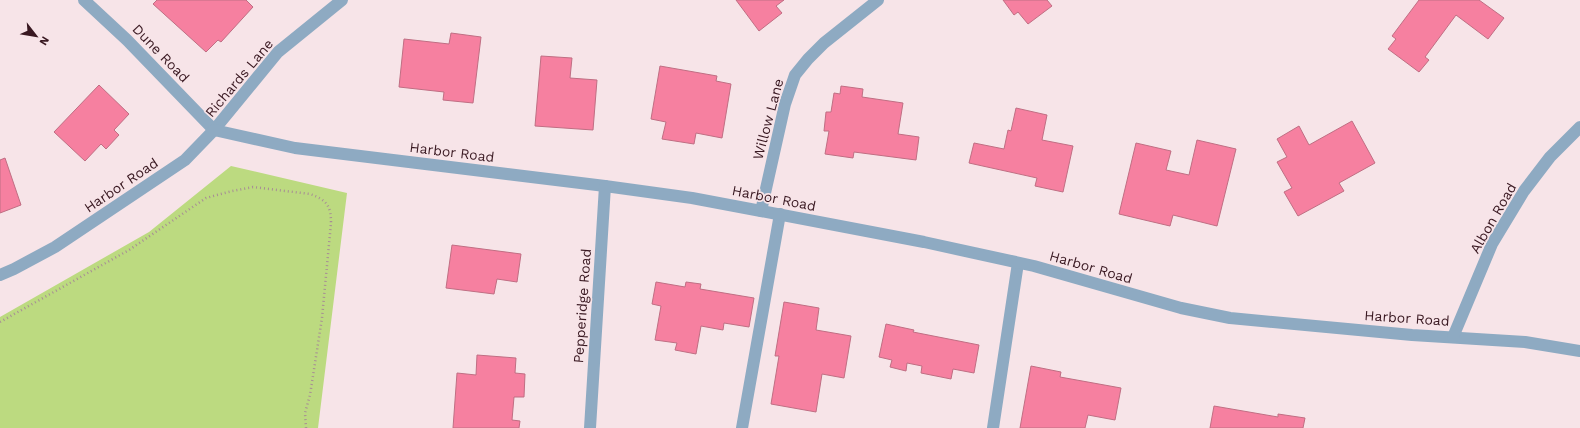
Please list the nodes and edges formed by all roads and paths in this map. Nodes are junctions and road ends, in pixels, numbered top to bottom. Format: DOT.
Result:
graph roads {
  1 [pos="84,0"];
  2 [pos="342,0"];
  3 [pos="878,0"];
  4 [pos="1580,127"];
  5 [pos="214,130"];
  6 [pos="605,186"];
  7 [pos="761,211"];
  8 [pos="780,214"];
  9 [pos="1018,263"];
  10 [pos="0,275"];
  11 [pos="0,322"];
  12 [pos="1453,337"];
  13 [pos="1580,351"];
  14 [pos="306,428"];
  15 [pos="590,428"];
  16 [pos="742,428"];
  17 [pos="993,428"];
  1 -- 5 [label="street, Dune Road"];
  2 -- 5 [label="street, Richards Lane"];
  3 -- 7 [label="street, Willow Lane"];
  4 -- 12 [label="street, Albon Road"];
  5 -- 6 [label="street, Harbor Road"];
  5 -- 10 [label="street, Harbor Road"];
  6 -- 7 [label="street, Harbor Road"];
  6 -- 15 [label="street, Pepperidge Road"];
  7 -- 8 [label="street, Harbor Road"];
  8 -- 9 [label="street, Harbor Road"];
  8 -- 16 [label="street"];
  9 -- 12 [label="street, Harbor Road"];
  9 -- 17 [label="street"];
  11 -- 14 [label="path"];
  12 -- 13 [label="street, Harbor Road"];
}
